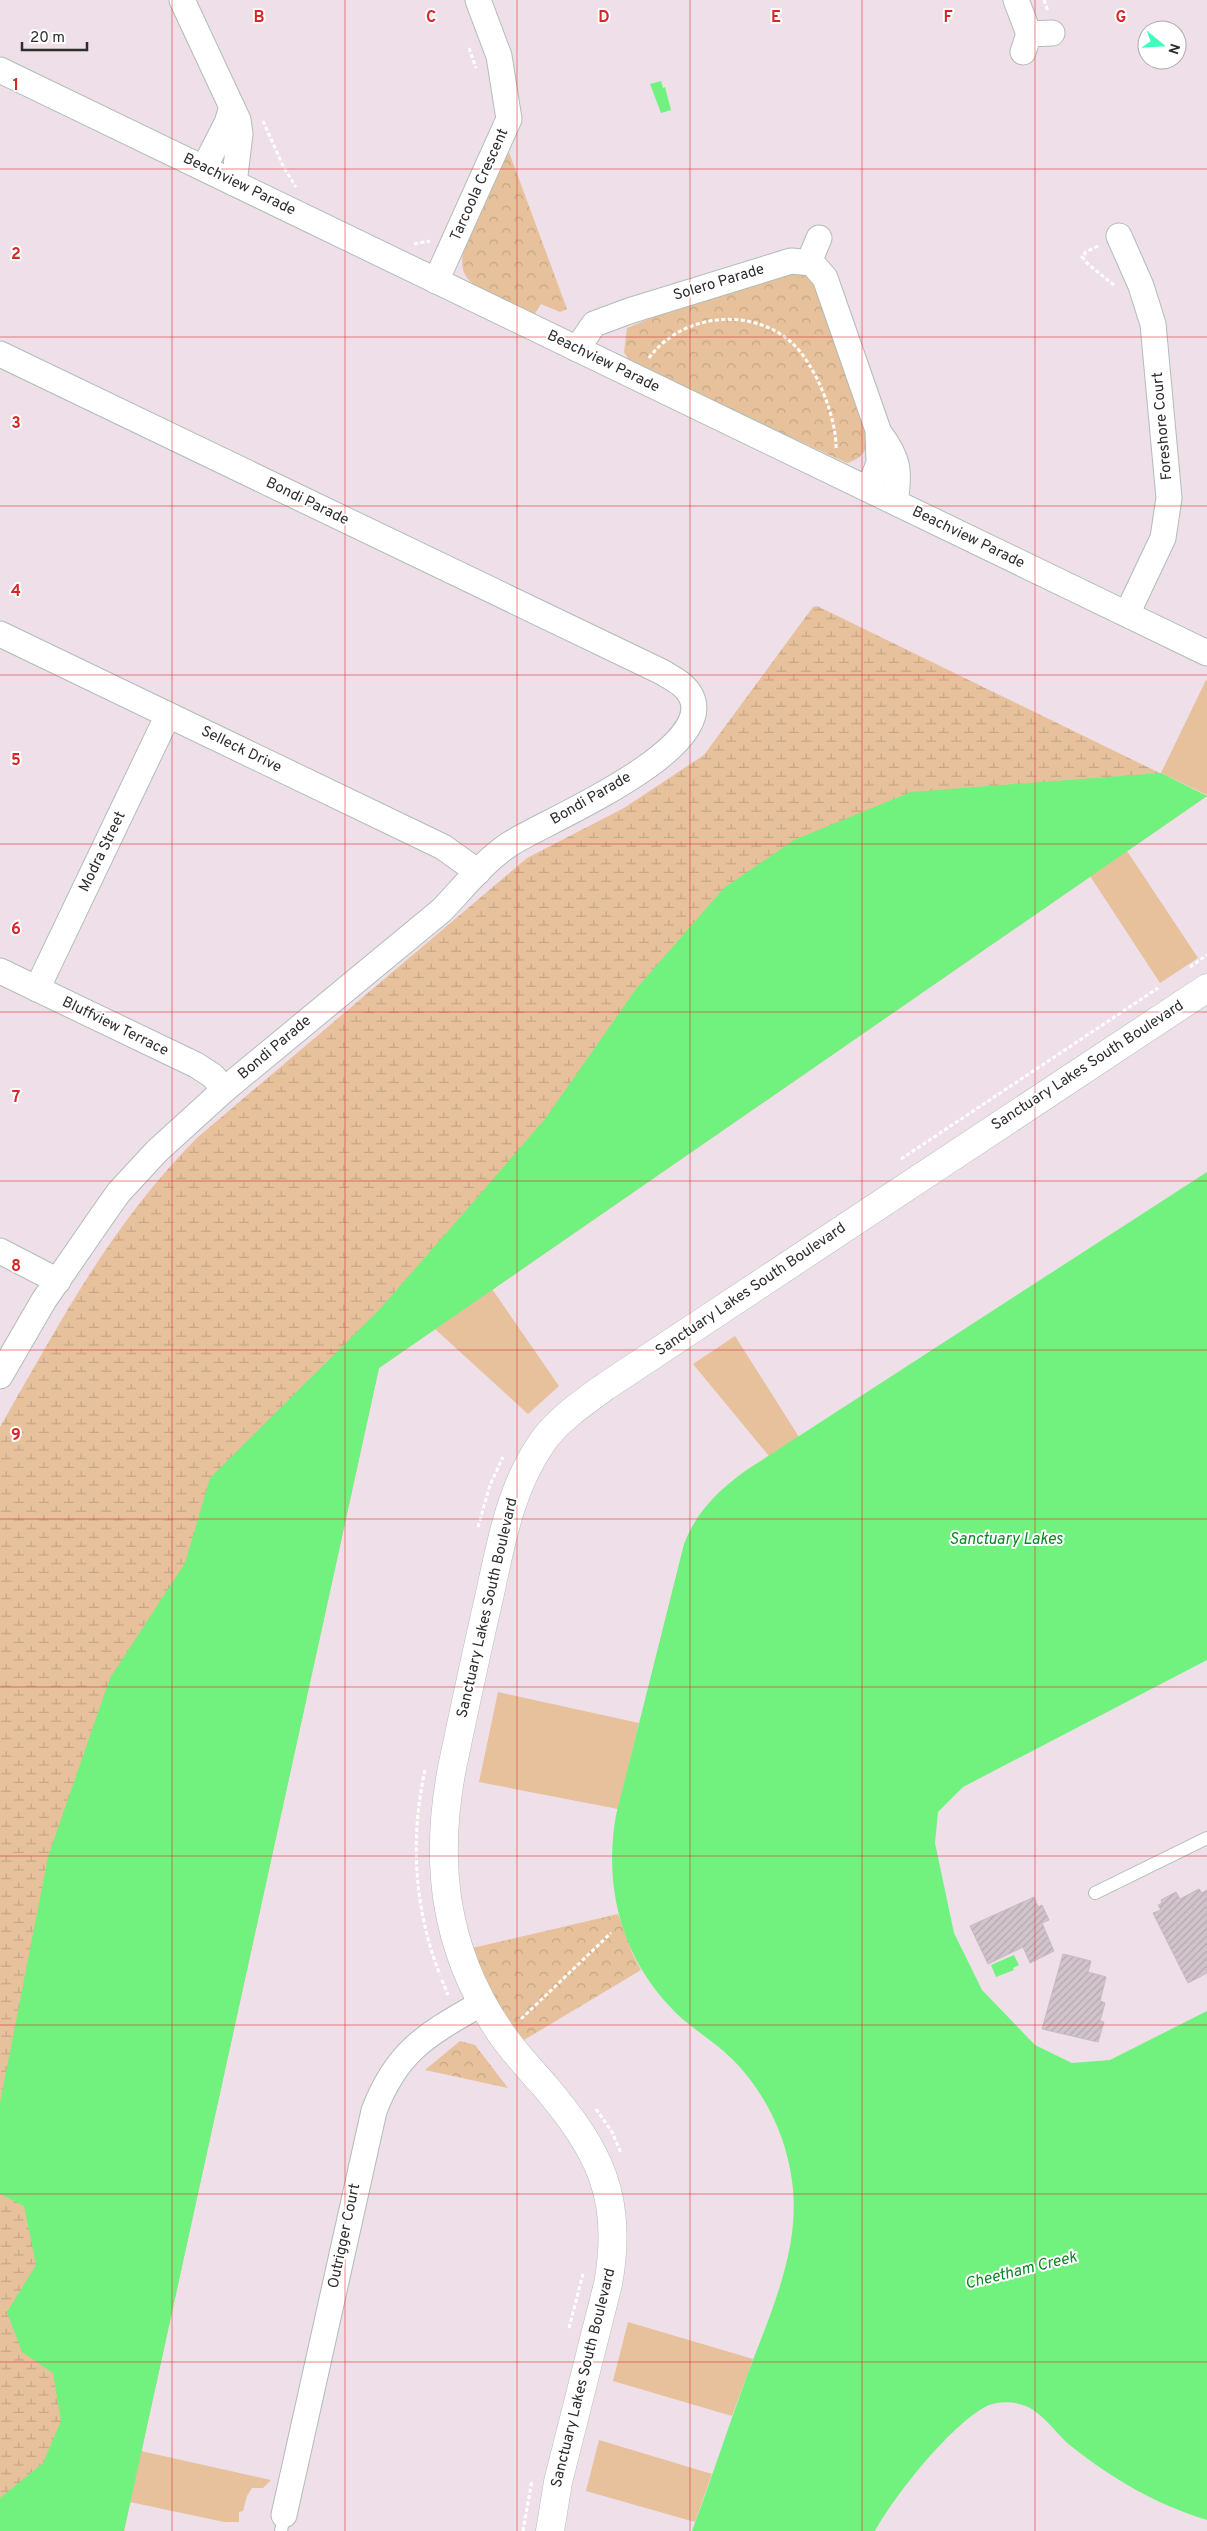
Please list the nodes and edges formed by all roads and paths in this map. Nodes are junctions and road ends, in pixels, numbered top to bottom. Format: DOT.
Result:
graph roads {
  1 [pos="182,0"];
  2 [pos="478,0"];
  3 [pos="1016,0"];
  4 [pos="1035,40"];
  5 [pos="467,43"];
  6 [pos="0,70"];
  7 [pos="479,76"];
  8 [pos="232,107"];
  9 [pos="260,115"];
  10 [pos="204,168"];
  11 [pos="234,183"];
  12 [pos="303,191"];
  13 [pos="1119,236"];
  14 [pos="819,238"];
  15 [pos="404,240"];
  16 [pos="455,240"];
  17 [pos="809,262"];
  18 [pos="436,281"];
  19 [pos="1118,290"];
  20 [pos="0,354"];
  21 [pos="588,354"];
  22 [pos="635,377"];
  23 [pos="878,430"];
  24 [pos="831,471"];
  25 [pos="869,489"];
  26 [pos="895,502"];
  27 [pos="1127,614"];
  28 [pos="0,634"];
  29 [pos="1207,654"];
  30 [pos="168,715"];
  31 [pos="478,872"];
  32 [pos="1207,955"];
  33 [pos="0,971"];
  34 [pos="1184,971"];
  35 [pos="1160,987"];
  36 [pos="1207,988"];
  37 [pos="37,989"];
  38 [pos="224,1090"];
  39 [pos="900,1159"];
  40 [pos="0,1251"];
  41 [pos="58,1281"];
  42 [pos="0,1376"];
  43 [pos="504,1455"];
  44 [pos="477,1531"];
  45 [pos="426,1767"];
  46 [pos="1207,1838"];
  47 [pos="1095,1893"];
  48 [pos="611,1933"];
  49 [pos="482,2003"];
  50 [pos="518,2014"];
  51 [pos="458,2017"];
  52 [pos="521,2019"];
  53 [pos="527,2026"];
  54 [pos="595,2108"];
  55 [pos="623,2157"];
  56 [pos="584,2267"];
  57 [pos="568,2336"];
  58 [pos="532,2476"];
  59 [pos="282,2523"];
  60 [pos="523,2531"];
  61 [pos="550,2531"];
  1 -- 8 [label="street"];
  2 -- 16 [label="street, Tarcoola Crescent"];
  3 -- 4 [label="street"];
  5 -- 7 [label="path"];
  6 -- 10 [label="street, Beachview Parade"];
  8 -- 10 [label="street"];
  8 -- 11 [label="street"];
  9 -- 12 [label="path"];
  10 -- 11 [label="street, Beachview Parade"];
  11 -- 18 [label="street, Beachview Parade"];
  13 -- 19 [label="path"];
  13 -- 27 [label="street, Foreshore Court"];
  14 -- 17 [label="street"];
  15 -- 16 [label="path"];
  16 -- 18 [label="street, Tarcoola Crescent"];
  17 -- 21 [label="street, Solero Parade"];
  17 -- 23 [label="street"];
  18 -- 21 [label="street, Beachview Parade"];
  20 -- 31 [label="street, Bondi Parade"];
  21 -- 22 [label="street, Beachview Parade"];
  22 -- 24 [label="street, Beachview Parade"];
  22 -- 24 [label="path"];
  23 -- 25 [label="street"];
  23 -- 26 [label="street"];
  24 -- 25 [label="street, Beachview Parade"];
  25 -- 26 [label="street, Beachview Parade"];
  26 -- 27 [label="street, Beachview Parade"];
  27 -- 29 [label="street, Beachview Parade"];
  28 -- 30 [label="street, Selleck Drive"];
  30 -- 31 [label="street, Selleck Drive"];
  30 -- 37 [label="street, Modra Street"];
  31 -- 38 [label="street, Bondi Parade"];
  32 -- 34 [label="path"];
  33 -- 37 [label="street, Bluffview Terrace"];
  35 -- 39 [label="path"];
  36 -- 49 [label="street, Sanctuary Lakes South Boulevard"];
  37 -- 38 [label="street, Bluffview Terrace"];
  38 -- 41 [label="street, Bondi Parade"];
  40 -- 41 [label="street"];
  41 -- 42 [label="street, Bondi Parade"];
  43 -- 44 [label="path"];
  45 -- 51 [label="path"];
  46 -- 47 [label="lane"];
  48 -- 52 [label="path"];
  49 -- 51 [label="street, Outrigger Court"];
  49 -- 61 [label="street, Sanctuary Lakes South Boulevard"];
  50 -- 52 [label="path"];
  51 -- 59 [label="street, Outrigger Court"];
  52 -- 53 [label="path"];
  54 -- 55 [label="path"];
  56 -- 57 [label="path"];
  58 -- 60 [label="path"];
}
